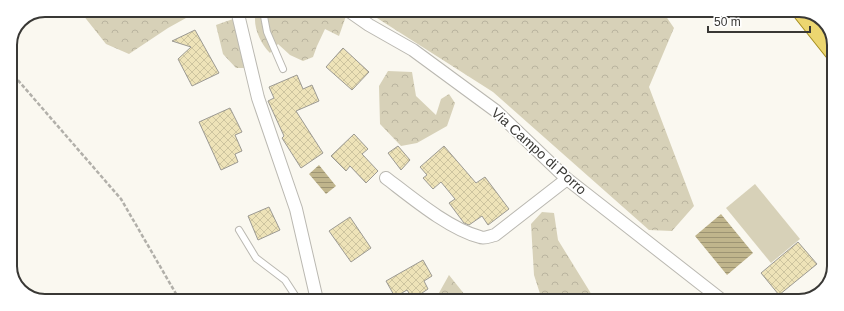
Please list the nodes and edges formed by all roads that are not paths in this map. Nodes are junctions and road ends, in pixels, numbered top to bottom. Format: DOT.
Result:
graph roads {
  1 [pos="238,17"];
  2 [pos="264,17"];
  3 [pos="358,17"];
  4 [pos="808,18"];
  5 [pos="827,41"];
  6 [pos="284,69"];
  7 [pos="386,178"];
  8 [pos="567,179"];
  9 [pos="239,230"];
  10 [pos="294,294"];
  11 [pos="316,294"];
  12 [pos="714,294"];
  1 -- 11 [label="street"];
  2 -- 6 [label="lane"];
  3 -- 8 [label="street, Via Campo di Porro"];
  4 -- 5 [label="main road"];
  7 -- 8 [label="street"];
  8 -- 12 [label="street, Via Campo di Porro"];
  9 -- 10 [label="lane"];
}
